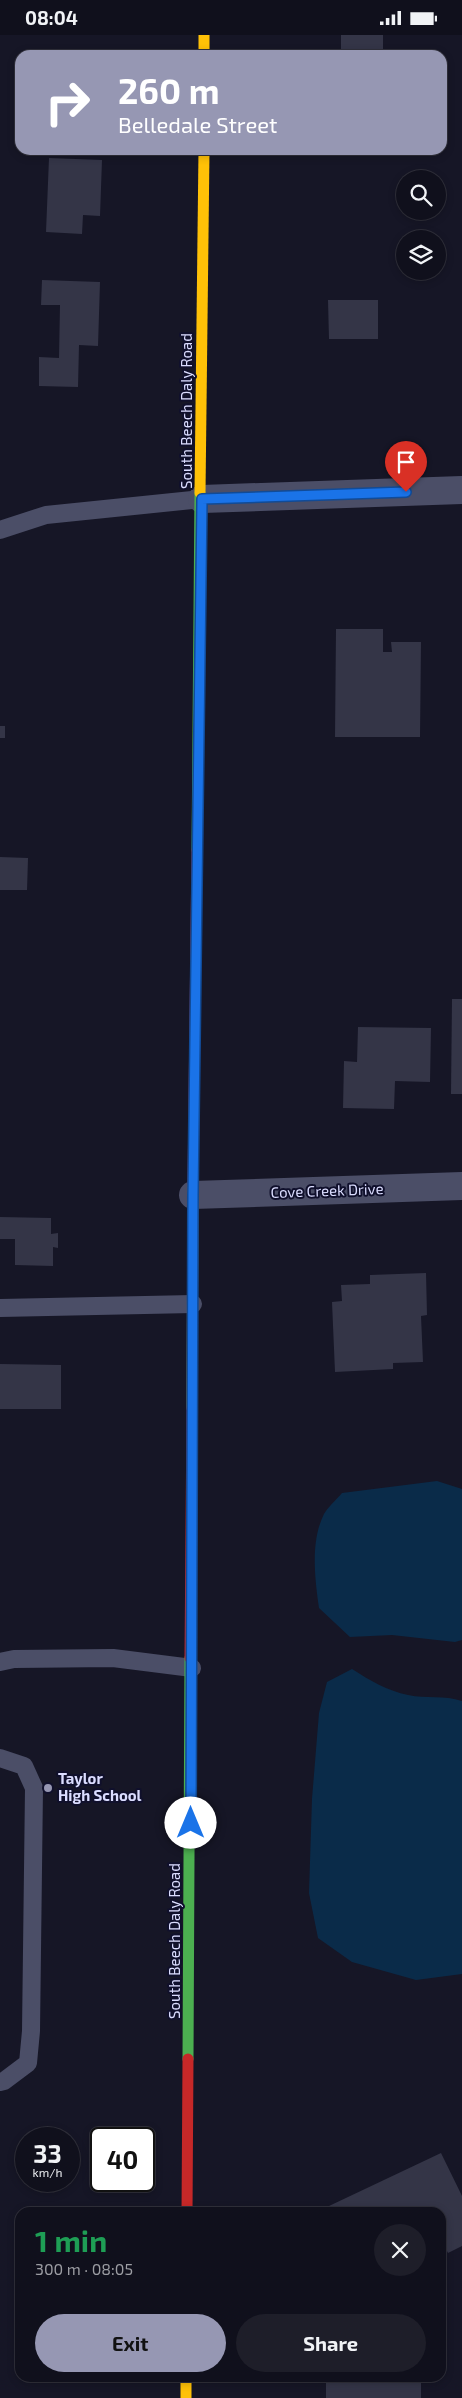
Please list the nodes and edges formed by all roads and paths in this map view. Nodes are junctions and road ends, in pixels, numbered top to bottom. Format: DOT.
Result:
graph roads {
  1 [pos="204,35"];
  2 [pos="204,50"];
  3 [pos="204,155"];
  4 [pos="462,490"];
  5 [pos="202,499"];
  6 [pos="0,530"];
  7 [pos="462,1186"];
  8 [pos="193,1195"];
  9 [pos="193,1304"];
  10 [pos="0,1308"];
  11 [pos="0,1662"];
  12 [pos="192,1668"];
  13 [pos="0,1757"];
  14 [pos="0,2081"];
  15 [pos="188,2207"];
  16 [pos="186,2382"];
  17 [pos="186,2398"];
  1 -- 2 [label="street"];
  3 -- 5 [label="street, South Beech Daly Road"];
  4 -- 5 [label="street"];
  5 -- 6 [label="lane"];
  5 -- 8 [label="street, South Beech Daly Road"];
  7 -- 8 [label="street, Cove Creek Drive"];
  8 -- 9 [label="street, South Beech Daly Road"];
  9 -- 10 [label="lane"];
  9 -- 12 [label="street, South Beech Daly Road"];
  11 -- 12 [label="lane"];
  12 -- 15 [label="street, South Beech Daly Road"];
  13 -- 14 [label="lane"];
  16 -- 17 [label="street"];
}
